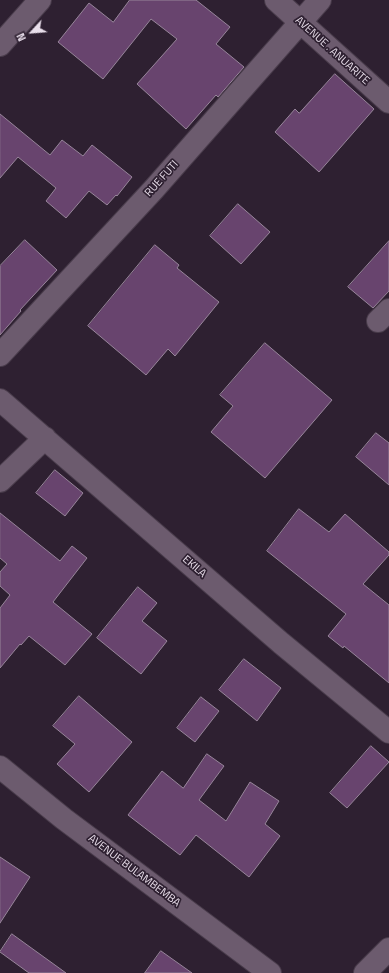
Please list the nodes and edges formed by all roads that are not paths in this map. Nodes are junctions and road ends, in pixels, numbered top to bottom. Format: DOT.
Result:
graph roads {
  1 [pos="40,0"];
  2 [pos="276,0"];
  3 [pos="320,0"];
  4 [pos="301,22"];
  5 [pos="0,45"];
  6 [pos="389,102"];
  7 [pos="0,355"];
  8 [pos="0,400"];
  9 [pos="45,438"];
  10 [pos="0,481"];
  11 [pos="389,732"];
  12 [pos="0,767"];
  13 [pos="389,949"];
  14 [pos="270,973"];
  15 [pos="365,973"];
  1 -- 5 [label="street"];
  2 -- 4 [label="street, AVENUE . ANUARITE"];
  3 -- 4 [label="street, RUE FUTI"];
  4 -- 6 [label="street, AVENUE . ANUARITE"];
  4 -- 7 [label="street, RUE FUTI"];
  8 -- 9 [label="street, EKILA"];
  9 -- 10 [label="street"];
  9 -- 11 [label="street, EKILA"];
  12 -- 14 [label="street, AVENUE BULAMBEMBA"];
  13 -- 15 [label="street"];
}
